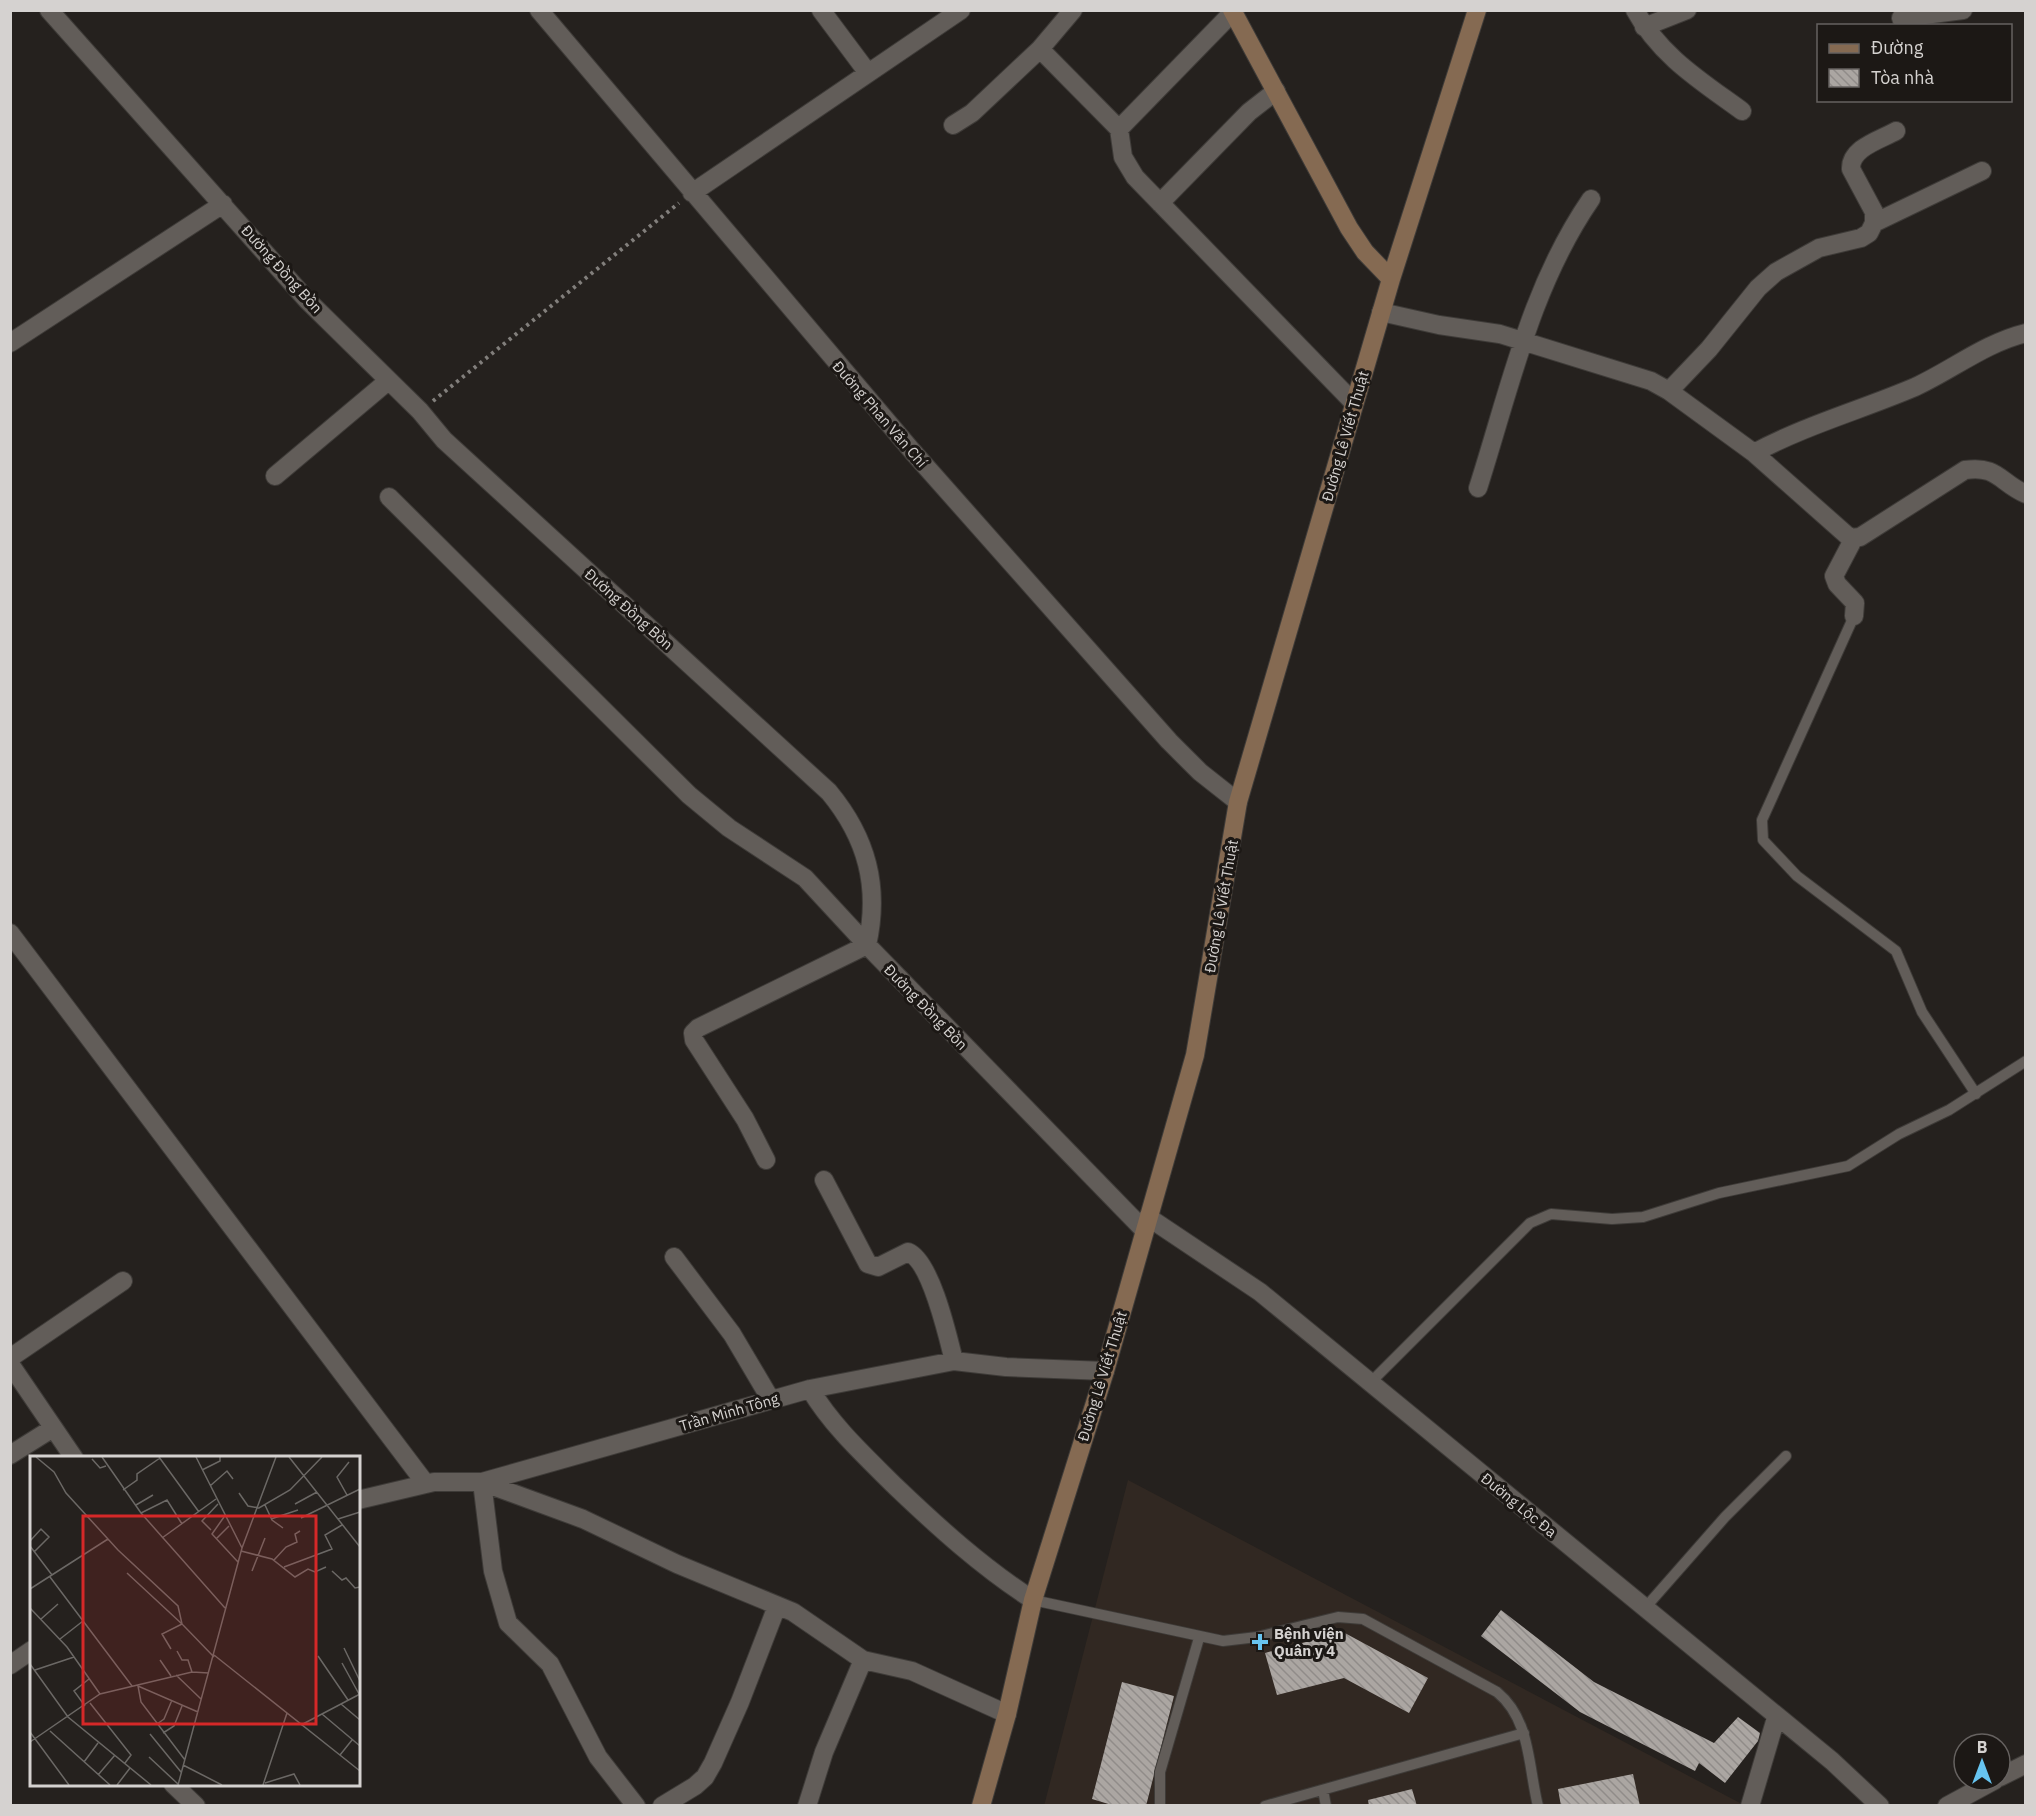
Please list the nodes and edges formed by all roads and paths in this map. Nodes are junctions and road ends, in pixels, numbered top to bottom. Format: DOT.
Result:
graph roads {
  1 [pos="49,10"];
  2 [pos="539,10"];
  3 [pos="821,10"];
  4 [pos="961,10"];
  5 [pos="1073,10"];
  6 [pos="1477,10"];
  7 [pos="1635,10"];
  8 [pos="1687,10"];
  9 [pos="1963,10"];
  10 [pos="1233,11"];
  11 [pos="1901,18"];
  12 [pos="1644,27"];
  13 [pos="1040,49"];
  14 [pos="868,74"];
  15 [pos="1276,91"];
  16 [pos="1742,111"];
  17 [pos="953,125"];
  18 [pos="1119,129"];
  19 [pos="1896,131"];
  20 [pos="1982,171"];
  21 [pos="692,193"];
  22 [pos="1591,199"];
  23 [pos="1160,203"];
  24 [pos="223,204"];
  25 [pos="1874,223"];
  26 [pos="1391,279"];
  27 [pos="1381,312"];
  28 [pos="2025,333"];
  29 [pos="1522,341"];
  30 [pos="10,343"];
  31 [pos="388,381"];
  32 [pos="1669,391"];
  33 [pos="1354,403"];
  34 [pos="420,411"];
  35 [pos="1754,453"];
  36 [pos="275,476"];
  37 [pos="1478,488"];
  38 [pos="2025,494"];
  39 [pos="389,497"];
  40 [pos="1854,538"];
  41 [pos="1854,616"];
  42 [pos="1238,802"];
  43 [pos="10,933"];
  44 [pos="867,945"];
  45 [pos="2025,1061"];
  46 [pos="1976,1094"];
  47 [pos="766,1160"];
  48 [pos="824,1180"];
  49 [pos="1146,1223"];
  50 [pos="674,1257"];
  51 [pos="123,1281"];
  52 [pos="10,1358"];
  53 [pos="954,1361"];
  54 [pos="10,1364"];
  55 [pos="1105,1371"];
  56 [pos="1370,1383"];
  57 [pos="810,1389"];
  58 [pos="771,1400"];
  59 [pos="54,1428"];
  60 [pos="10,1455"];
  61 [pos="73,1456"];
  62 [pos="1786,1456"];
  63 [pos="482,1482"];
  64 [pos="426,1484"];
  65 [pos="360,1500"];
  66 [pos="1033,1600"];
  67 [pos="777,1606"];
  68 [pos="1645,1608"];
  69 [pos="1199,1638"];
  70 [pos="863,1660"];
  71 [pos="1007,1714"];
  72 [pos="1776,1718"];
  73 [pos="1524,1733"];
  74 [pos="174,1786"];
  75 [pos="1323,1790"];
  76 [pos="1973,1792"];
  77 [pos="196,1806"];
  78 [pos="636,1806"];
  79 [pos="662,1806"];
  80 [pos="807,1806"];
  81 [pos="981,1806"];
  82 [pos="1160,1806"];
  83 [pos="1264,1806"];
  84 [pos="1326,1806"];
  85 [pos="1538,1806"];
  86 [pos="1749,1806"];
  87 [pos="1880,1806"];
  88 [pos="1947,1806"];
  1 -- 24 [label="street, Đường Đồng Bồn"];
  2 -- 21 [label="street, Đường Phan Văn Chí"];
  3 -- 14 [label="street"];
  4 -- 14 [label="street"];
  5 -- 13 [label="street"];
  6 -- 26 [label="main road, Đường Lê Viết Thuật"];
  7 -- 12 [label="street"];
  8 -- 12 [label="street"];
  9 -- 11 [label="street"];
  10 -- 15 [label="main road"];
  10 -- 18 [label="street"];
  12 -- 16 [label="street"];
  13 -- 17 [label="street"];
  13 -- 18 [label="street"];
  14 -- 21 [label="street"];
  15 -- 23 [label="street"];
  15 -- 26 [label="main road"];
  18 -- 23 [label="street"];
  19 -- 25 [label="street"];
  20 -- 25 [label="street"];
  21 -- 34 [label="path"];
  21 -- 42 [label="street, Đường Phan Văn Chí"];
  22 -- 29 [label="street"];
  23 -- 33 [label="street"];
  24 -- 30 [label="street"];
  24 -- 31 [label="street, Đường Đồng Bồn"];
  25 -- 32 [label="street"];
  26 -- 27 [label="main road, Đường Lê Viết Thuật"];
  27 -- 29 [label="street"];
  27 -- 33 [label="main road, Đường Lê Viết Thuật"];
  28 -- 35 [label="street"];
  29 -- 32 [label="street"];
  29 -- 37 [label="street"];
  31 -- 34 [label="street, Đường Đồng Bồn"];
  31 -- 36 [label="street"];
  32 -- 35 [label="street"];
  33 -- 42 [label="main road, Đường Lê Viết Thuật"];
  34 -- 44 [label="street, Đường Đồng Bồn"];
  35 -- 40 [label="street"];
  38 -- 40 [label="street"];
  39 -- 44 [label="street"];
  40 -- 41 [label="street"];
  41 -- 46 [label="lane"];
  42 -- 49 [label="main road, Đường Lê Viết Thuật"];
  43 -- 64 [label="street"];
  44 -- 47 [label="street"];
  44 -- 49 [label="street, Đường Đồng Bồn"];
  45 -- 46 [label="lane"];
  46 -- 56 [label="lane"];
  48 -- 53 [label="street"];
  49 -- 55 [label="main road, Đường Lê Viết Thuật"];
  49 -- 56 [label="street, Đường Lộc Đa"];
  50 -- 58 [label="street"];
  51 -- 52 [label="street"];
  53 -- 55 [label="street, Trần Minh Tông"];
  53 -- 57 [label="street, Trần Minh Tông"];
  54 -- 59 [label="street"];
  55 -- 66 [label="main road, Đường Lê Viết Thuật"];
  56 -- 68 [label="street, Đường Lộc Đa"];
  57 -- 58 [label="street, Trần Minh Tông"];
  57 -- 66 [label="street"];
  58 -- 63 [label="street, Trần Minh Tông"];
  59 -- 60 [label="street"];
  59 -- 61 [label="street"];
  62 -- 68 [label="lane"];
  63 -- 64 [label="street, Trần Minh Tông"];
  63 -- 67 [label="street"];
  63 -- 78 [label="street"];
  64 -- 65 [label="street, Trần Minh Tông"];
  66 -- 69 [label="lane"];
  66 -- 71 [label="main road, Đường Lê Viết Thuật"];
  67 -- 70 [label="street"];
  67 -- 79 [label="street"];
  68 -- 72 [label="street, Đường Lộc Đa"];
  69 -- 73 [label="lane"];
  69 -- 82 [label="lane"];
  70 -- 71 [label="street"];
  70 -- 80 [label="street"];
  71 -- 81 [label="main road, Đường Lê Viết Thuật"];
  72 -- 86 [label="street"];
  72 -- 87 [label="street, Đường Lộc Đa"];
  73 -- 75 [label="lane"];
  73 -- 85 [label="lane"];
  74 -- 77 [label="street"];
  75 -- 83 [label="lane"];
  75 -- 84 [label="lane"];
  76 -- 88 [label="street"];
}
